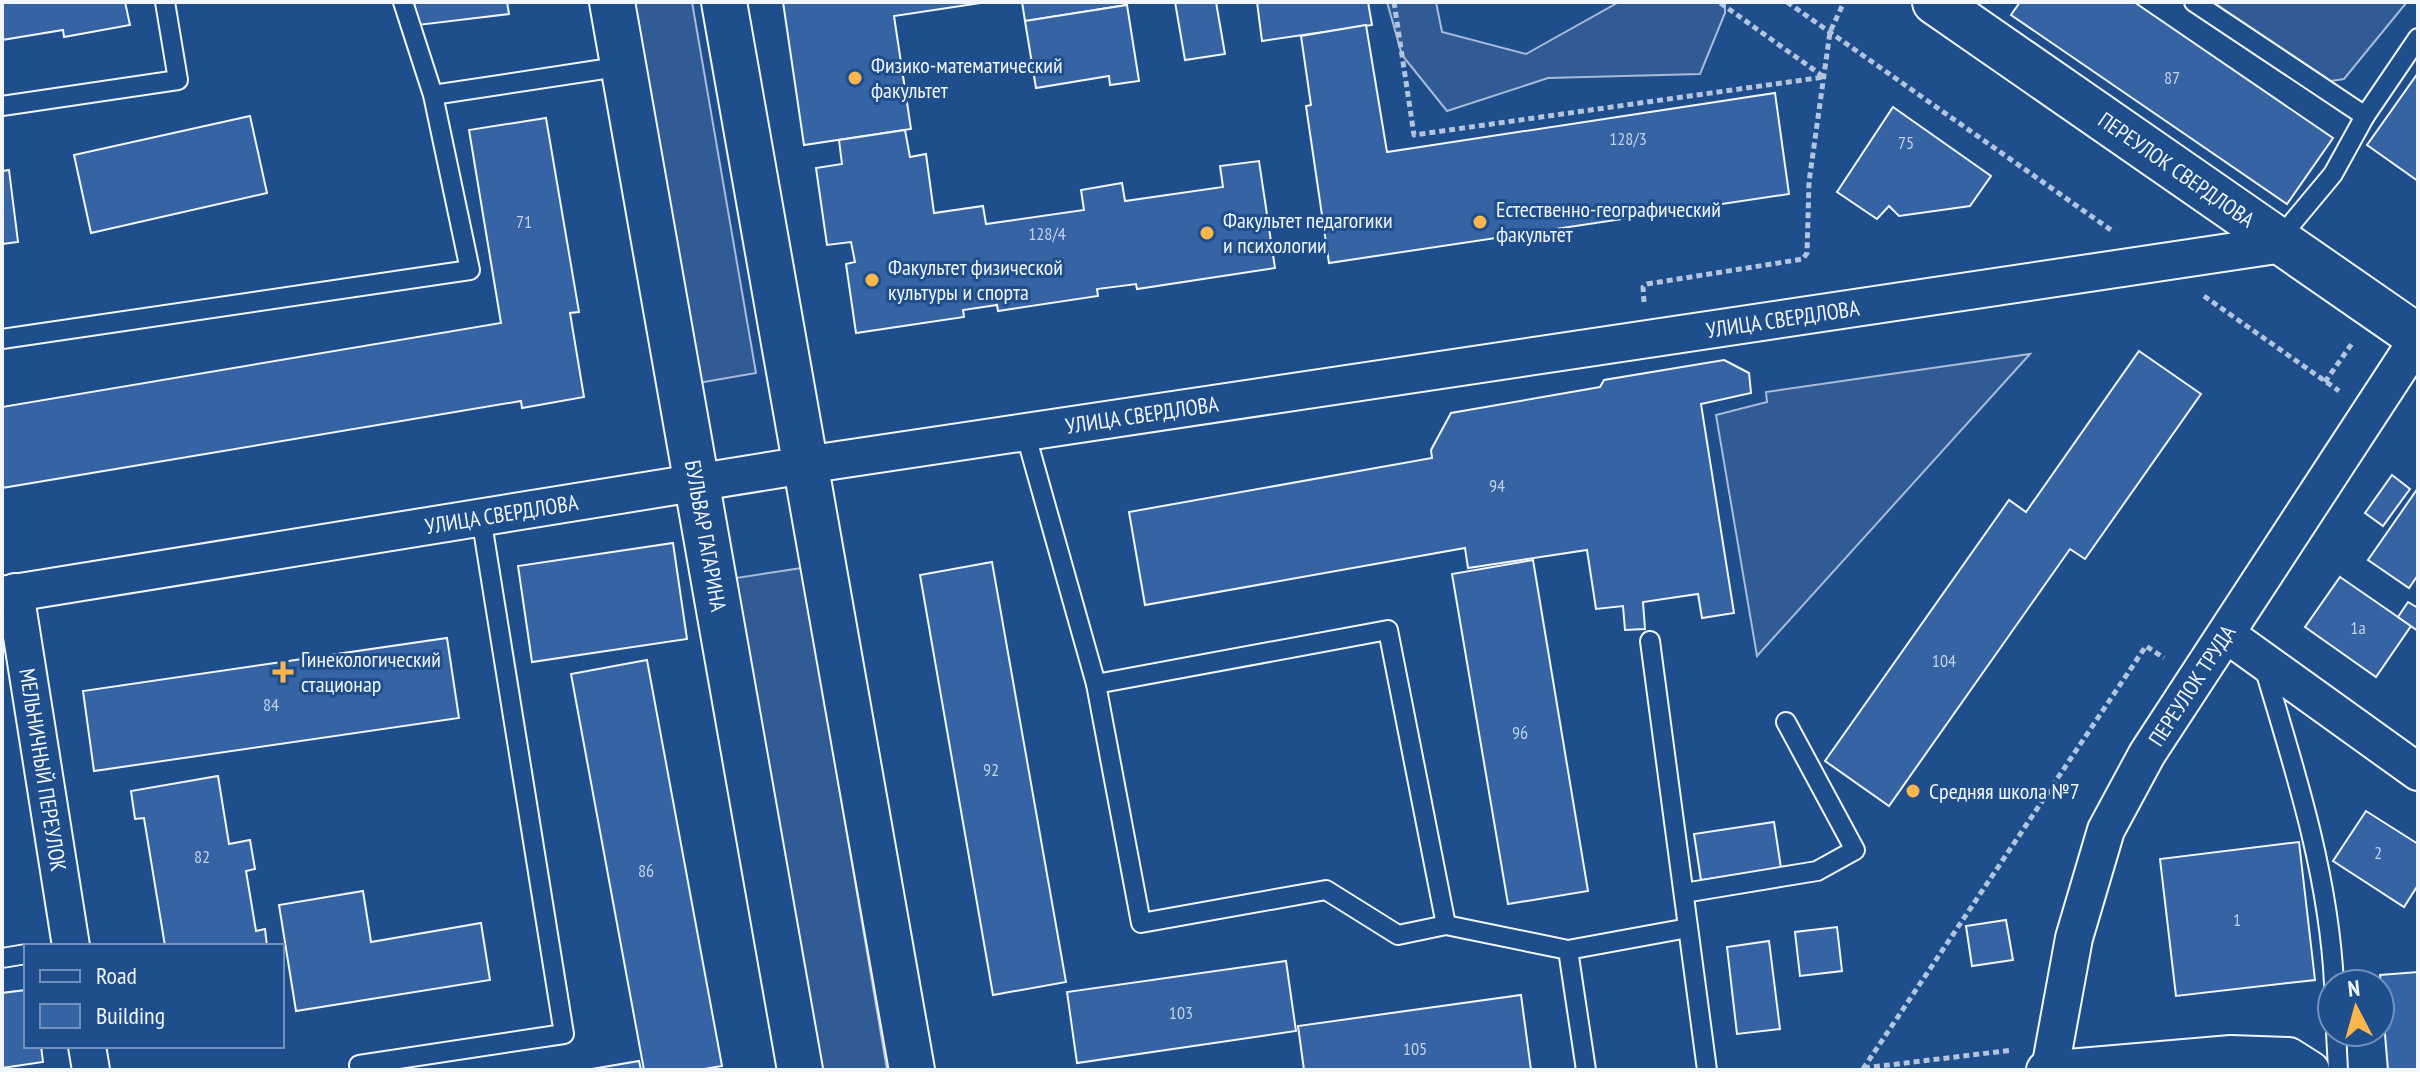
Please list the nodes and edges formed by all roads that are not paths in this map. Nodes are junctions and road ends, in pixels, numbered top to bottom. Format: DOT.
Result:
graph roads {
  1 [pos="165,2"];
  2 [pos="403,2"];
  3 [pos="612,2"];
  4 [pos="724,2"];
  5 [pos="1935,2"];
  6 [pos="2194,2"];
  7 [pos="2418,38"];
  8 [pos="624,66"];
  9 [pos="433,95"];
  10 [pos="2,106"];
  11 [pos="2365,116"];
  12 [pos="2280,242"];
  13 [pos="2418,338"];
  14 [pos="2,339"];
  15 [pos="1025,432"];
  16 [pos="805,465"];
  17 [pos="697,482"];
  18 [pos="481,517"];
  19 [pos="8,594"];
  20 [pos="2226,634"];
  21 [pos="1650,641"];
  22 [pos="2262,661"];
  23 [pos="1096,684"];
  24 [pos="1786,722"];
  25 [pos="2418,772"];
  26 [pos="1684,893"];
  27 [pos="1446,925"];
  28 [pos="1688,928"];
  29 [pos="71,944"];
  30 [pos="1568,950"];
  31 [pos="24,954"];
  32 [pos="2,958"];
  33 [pos="2333,968"];
  34 [pos="87,1048"];
  35 [pos="2337,1048"];
  36 [pos="91,1070"];
  37 [pos="360,1070"];
  38 [pos="800,1070"];
  39 [pos="912,1070"];
  40 [pos="1586,1070"];
  41 [pos="1707,1070"];
  42 [pos="2048,1070"];
  43 [pos="2311,1070"];
  44 [pos="2338,1070"];
  1 -- 10 [label="lane"];
  2 -- 9 [label="lane"];
  3 -- 8 [label="street, БУЛЬВАР ГАГАРИНА"];
  4 -- 16 [label="street"];
  5 -- 12 [label="street, ПЕРЕУЛОК СВЕРДЛОВА"];
  6 -- 11 [label="lane"];
  7 -- 11 [label="lane"];
  8 -- 9 [label="lane"];
  8 -- 17 [label="street, БУЛЬВАР ГАГАРИНА"];
  9 -- 14 [label="lane"];
  11 -- 12 [label="lane"];
  12 -- 13 [label="street, ПЕРЕУЛОК СВЕРДЛОВА"];
  12 -- 15 [label="street, УЛИЦА СВЕРДЛОВА"];
  13 -- 20 [label="street, ПЕРЕУЛОК ТРУДА"];
  15 -- 16 [label="street, УЛИЦА СВЕРДЛОВА"];
  15 -- 23 [label="lane"];
  16 -- 17 [label="street, УЛИЦА СВЕРДЛОВА"];
  16 -- 39 [label="street"];
  17 -- 18 [label="street, УЛИЦА СВЕРДЛОВА"];
  17 -- 38 [label="street, БУЛЬВАР ГАГАРИНА"];
  18 -- 19 [label="street, УЛИЦА СВЕРДЛОВА"];
  18 -- 37 [label="lane"];
  19 -- 29 [label="street, МЕЛЬНИЧНЫЙ ПЕРЕУЛОК"];
  20 -- 22 [label="street"];
  20 -- 42 [label="street, ПЕРЕУЛОК ТРУДА"];
  21 -- 26 [label="lane"];
  22 -- 25 [label="street"];
  22 -- 33 [label="lane"];
  23 -- 27 [label="lane"];
  23 -- 27 [label="lane"];
  24 -- 26 [label="lane"];
  26 -- 28 [label="lane"];
  27 -- 30 [label="lane"];
  28 -- 30 [label="lane"];
  28 -- 41 [label="lane"];
  30 -- 40 [label="lane"];
  31 -- 32 [label="lane"];
  34 -- 36 [label="street"];
  35 -- 44 [label="lane"];
  42 -- 43 [label="street"];
}
